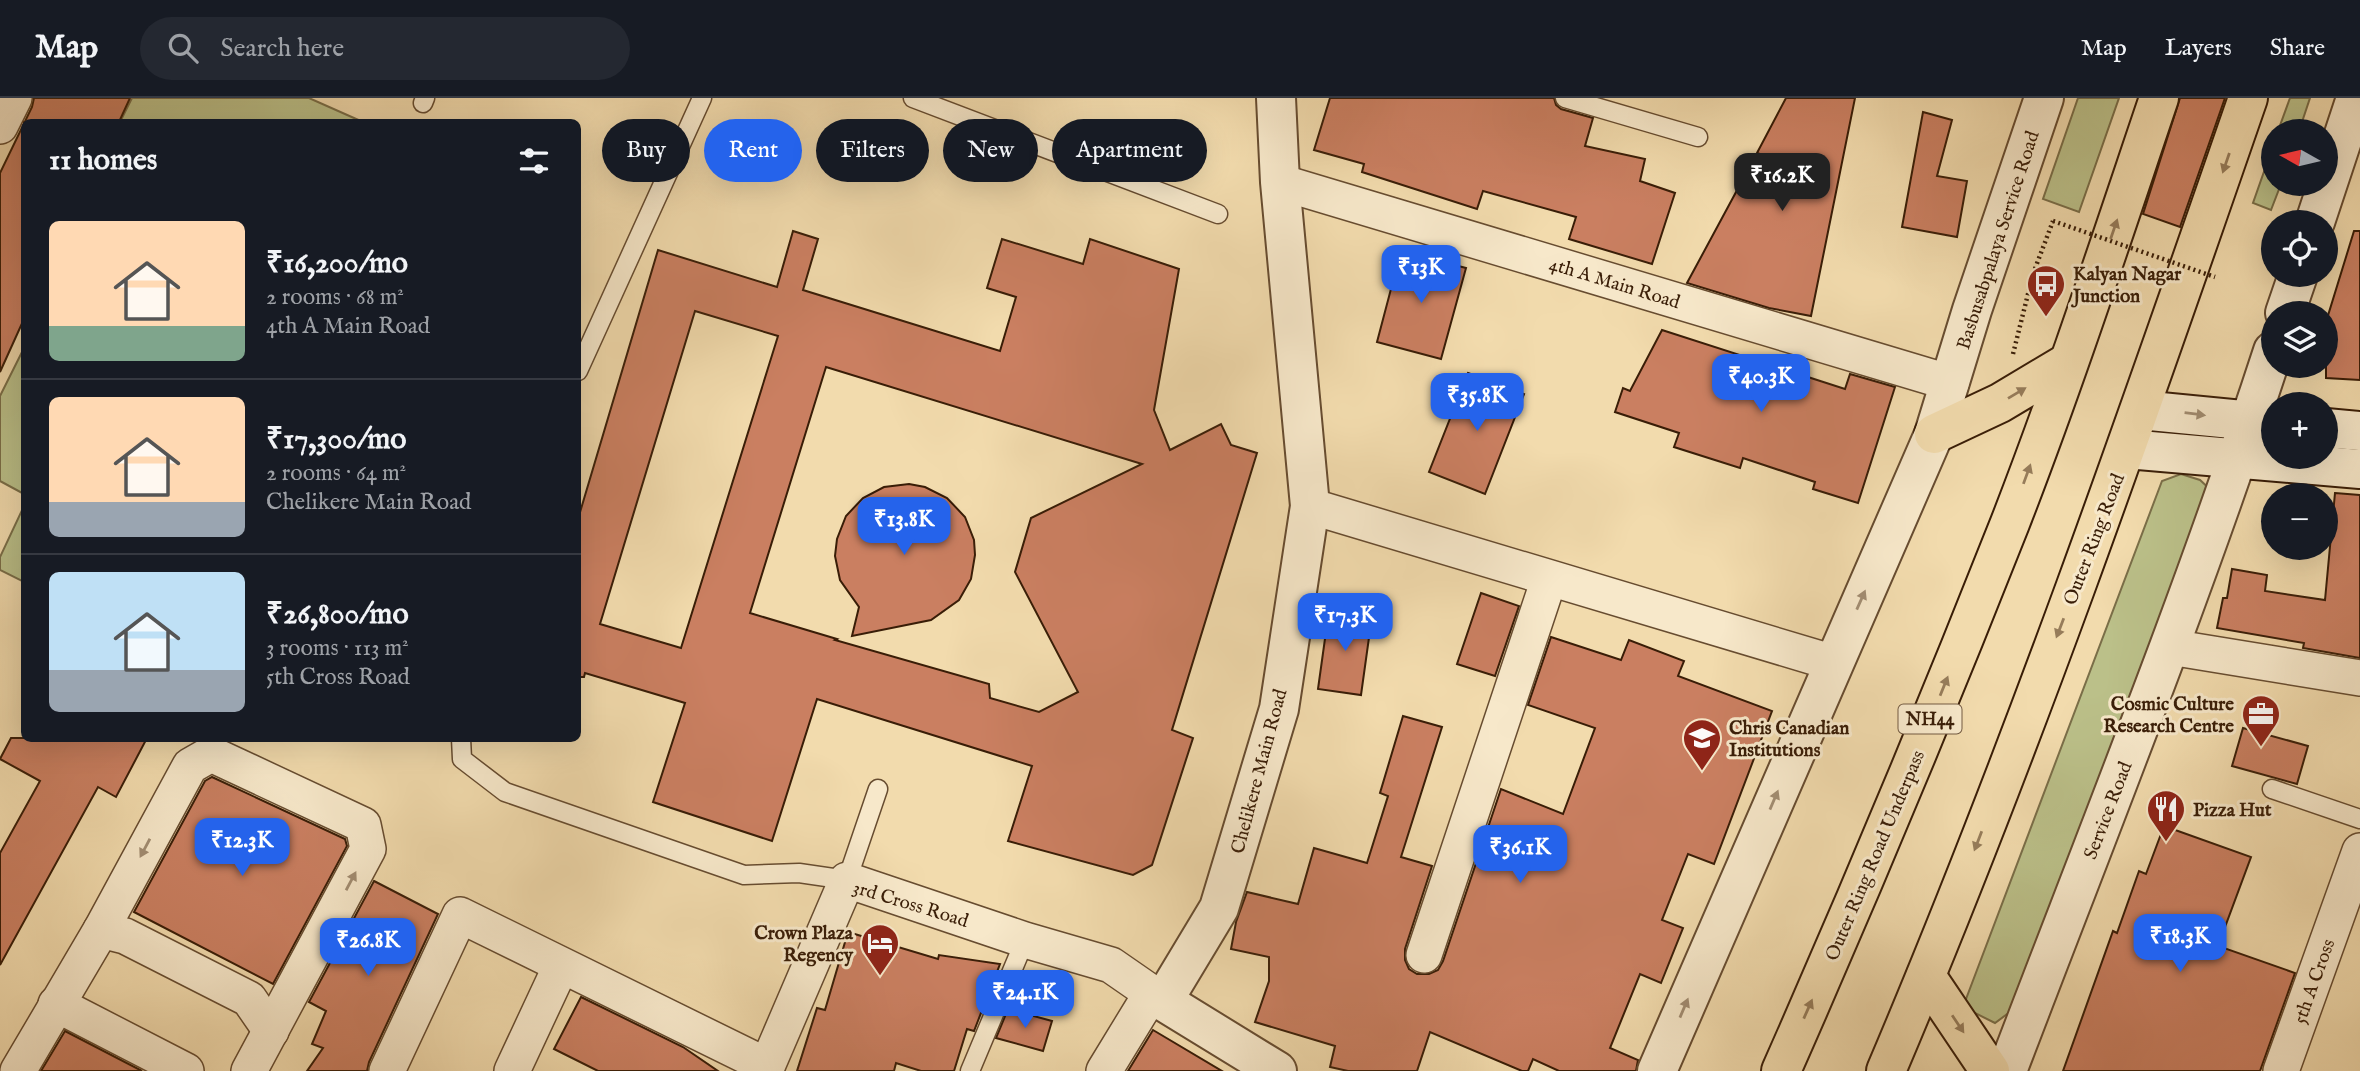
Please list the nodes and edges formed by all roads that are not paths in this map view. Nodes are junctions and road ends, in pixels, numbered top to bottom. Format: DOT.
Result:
graph roads {
  1 [pos="14,98"];
  2 [pos="702,98"];
  3 [pos="913,98"];
  4 [pos="1276,98"];
  5 [pos="1565,98"];
  6 [pos="2044,98"];
  7 [pos="2159,98"];
  8 [pos="2248,98"];
  9 [pos="2356,98"];
  10 [pos="0,126"];
  11 [pos="1698,137"];
  12 [pos="1280,182"];
  13 [pos="2319,210"];
  14 [pos="1218,214"];
  15 [pos="2067,363"];
  16 [pos="581,364"];
  17 [pos="1951,383"];
  18 [pos="2140,410"];
  19 [pos="2261,422"];
  20 [pos="2261,424"];
  21 [pos="2338,429"];
  22 [pos="2360,431"];
  23 [pos="1934,434"];
  24 [pos="2127,449"];
  25 [pos="2237,460"];
  26 [pos="2360,469"];
  27 [pos="1310,506"];
  28 [pos="1549,579"];
  29 [pos="2170,647"];
  30 [pos="1834,663"];
  31 [pos="2360,678"];
  32 [pos="461,742"];
  33 [pos="878,789"];
  34 [pos="2272,789"];
  35 [pos="2360,819"];
  36 [pos="2360,851"];
  37 [pos="847,880"];
  38 [pos="101,930"];
  39 [pos="1025,940"];
  40 [pos="1424,955"];
  41 [pos="561,966"];
  42 [pos="1926,976"];
  43 [pos="1157,998"];
  44 [pos="56,1004"];
  45 [pos="271,1031"];
  46 [pos="766,1068"];
  47 [pos="18,1071"];
  48 [pos="186,1071"];
  49 [pos="249,1071"];
  50 [pos="387,1071"];
  51 [pos="512,1071"];
  52 [pos="970,1071"];
  53 [pos="1104,1071"];
  54 [pos="1277,1071"];
  55 [pos="1657,1071"];
  56 [pos="1781,1071"];
  57 [pos="1886,1071"];
  58 [pos="1990,1071"];
  59 [pos="2007,1071"];
  60 [pos="2281,1071"];
  1 -- 10 [label="street"];
  2 -- 16 [label="lane"];
  3 -- 14 [label="lane"];
  4 -- 12 [label="street, Chelikere Main Road"];
  5 -- 11 [label="lane"];
  6 -- 17 [label="street, Basbusabpalaya Service Road"];
  15 -- 7 [label="highway, NH44, one-way"];
  8 -- 18 [label="highway, Outer Ring Road, one-way"];
  9 -- 13 [label="street"];
  12 -- 17 [label="street, 4th A Main Road"];
  12 -- 27 [label="street, Chelikere Main Road"];
  23 -- 15 [label="highway, one-way"];
  56 -- 15 [label="highway, Outer Ring Road Underpass / NH44, one-way"];
  17 -- 23 [label="street, Basbusabpalaya Service Road"];
  18 -- 19 [label="street, one-way"];
  18 -- 24 [label="highway, Outer Ring Road"];
  20 -- 25 [label="street, Service Road"];
  21 -- 22 [label="street"];
  30 -- 23 [label="street, Basbusabpalaya Service Road, one-way"];
  24 -- 25 [label="street"];
  24 -- 42 [label="highway, Outer Ring Road, one-way"];
  25 -- 26 [label="street"];
  25 -- 29 [label="street, Service Road"];
  27 -- 28 [label="street"];
  27 -- 43 [label="street, Chelikere Main Road"];
  28 -- 30 [label="street"];
  28 -- 40 [label="street"];
  29 -- 31 [label="street"];
  29 -- 59 [label="street, Service Road"];
  55 -- 30 [label="street, Basbusabpalaya Service Road, one-way"];
  32 -- 37 [label="lane"];
  33 -- 37 [label="lane"];
  34 -- 35 [label="lane"];
  36 -- 60 [label="street, 5th A Cross"];
  37 -- 39 [label="street, 3rd Cross Road"];
  37 -- 46 [label="street, 3rd Cross Road"];
  38 -- 44 [label="street"];
  38 -- 45 [label="street"];
  45 -- 38 [label="street, one-way"];
  39 -- 43 [label="street, 3rd Cross Road"];
  39 -- 52 [label="lane"];
  41 -- 46 [label="street"];
  41 -- 50 [label="street"];
  41 -- 51 [label="street"];
  42 -- 57 [label="highway"];
  42 -- 58 [label="highway, one-way"];
  43 -- 53 [label="street"];
  43 -- 54 [label="street"];
  44 -- 47 [label="street"];
  44 -- 48 [label="street"];
  45 -- 49 [label="street"];
}
